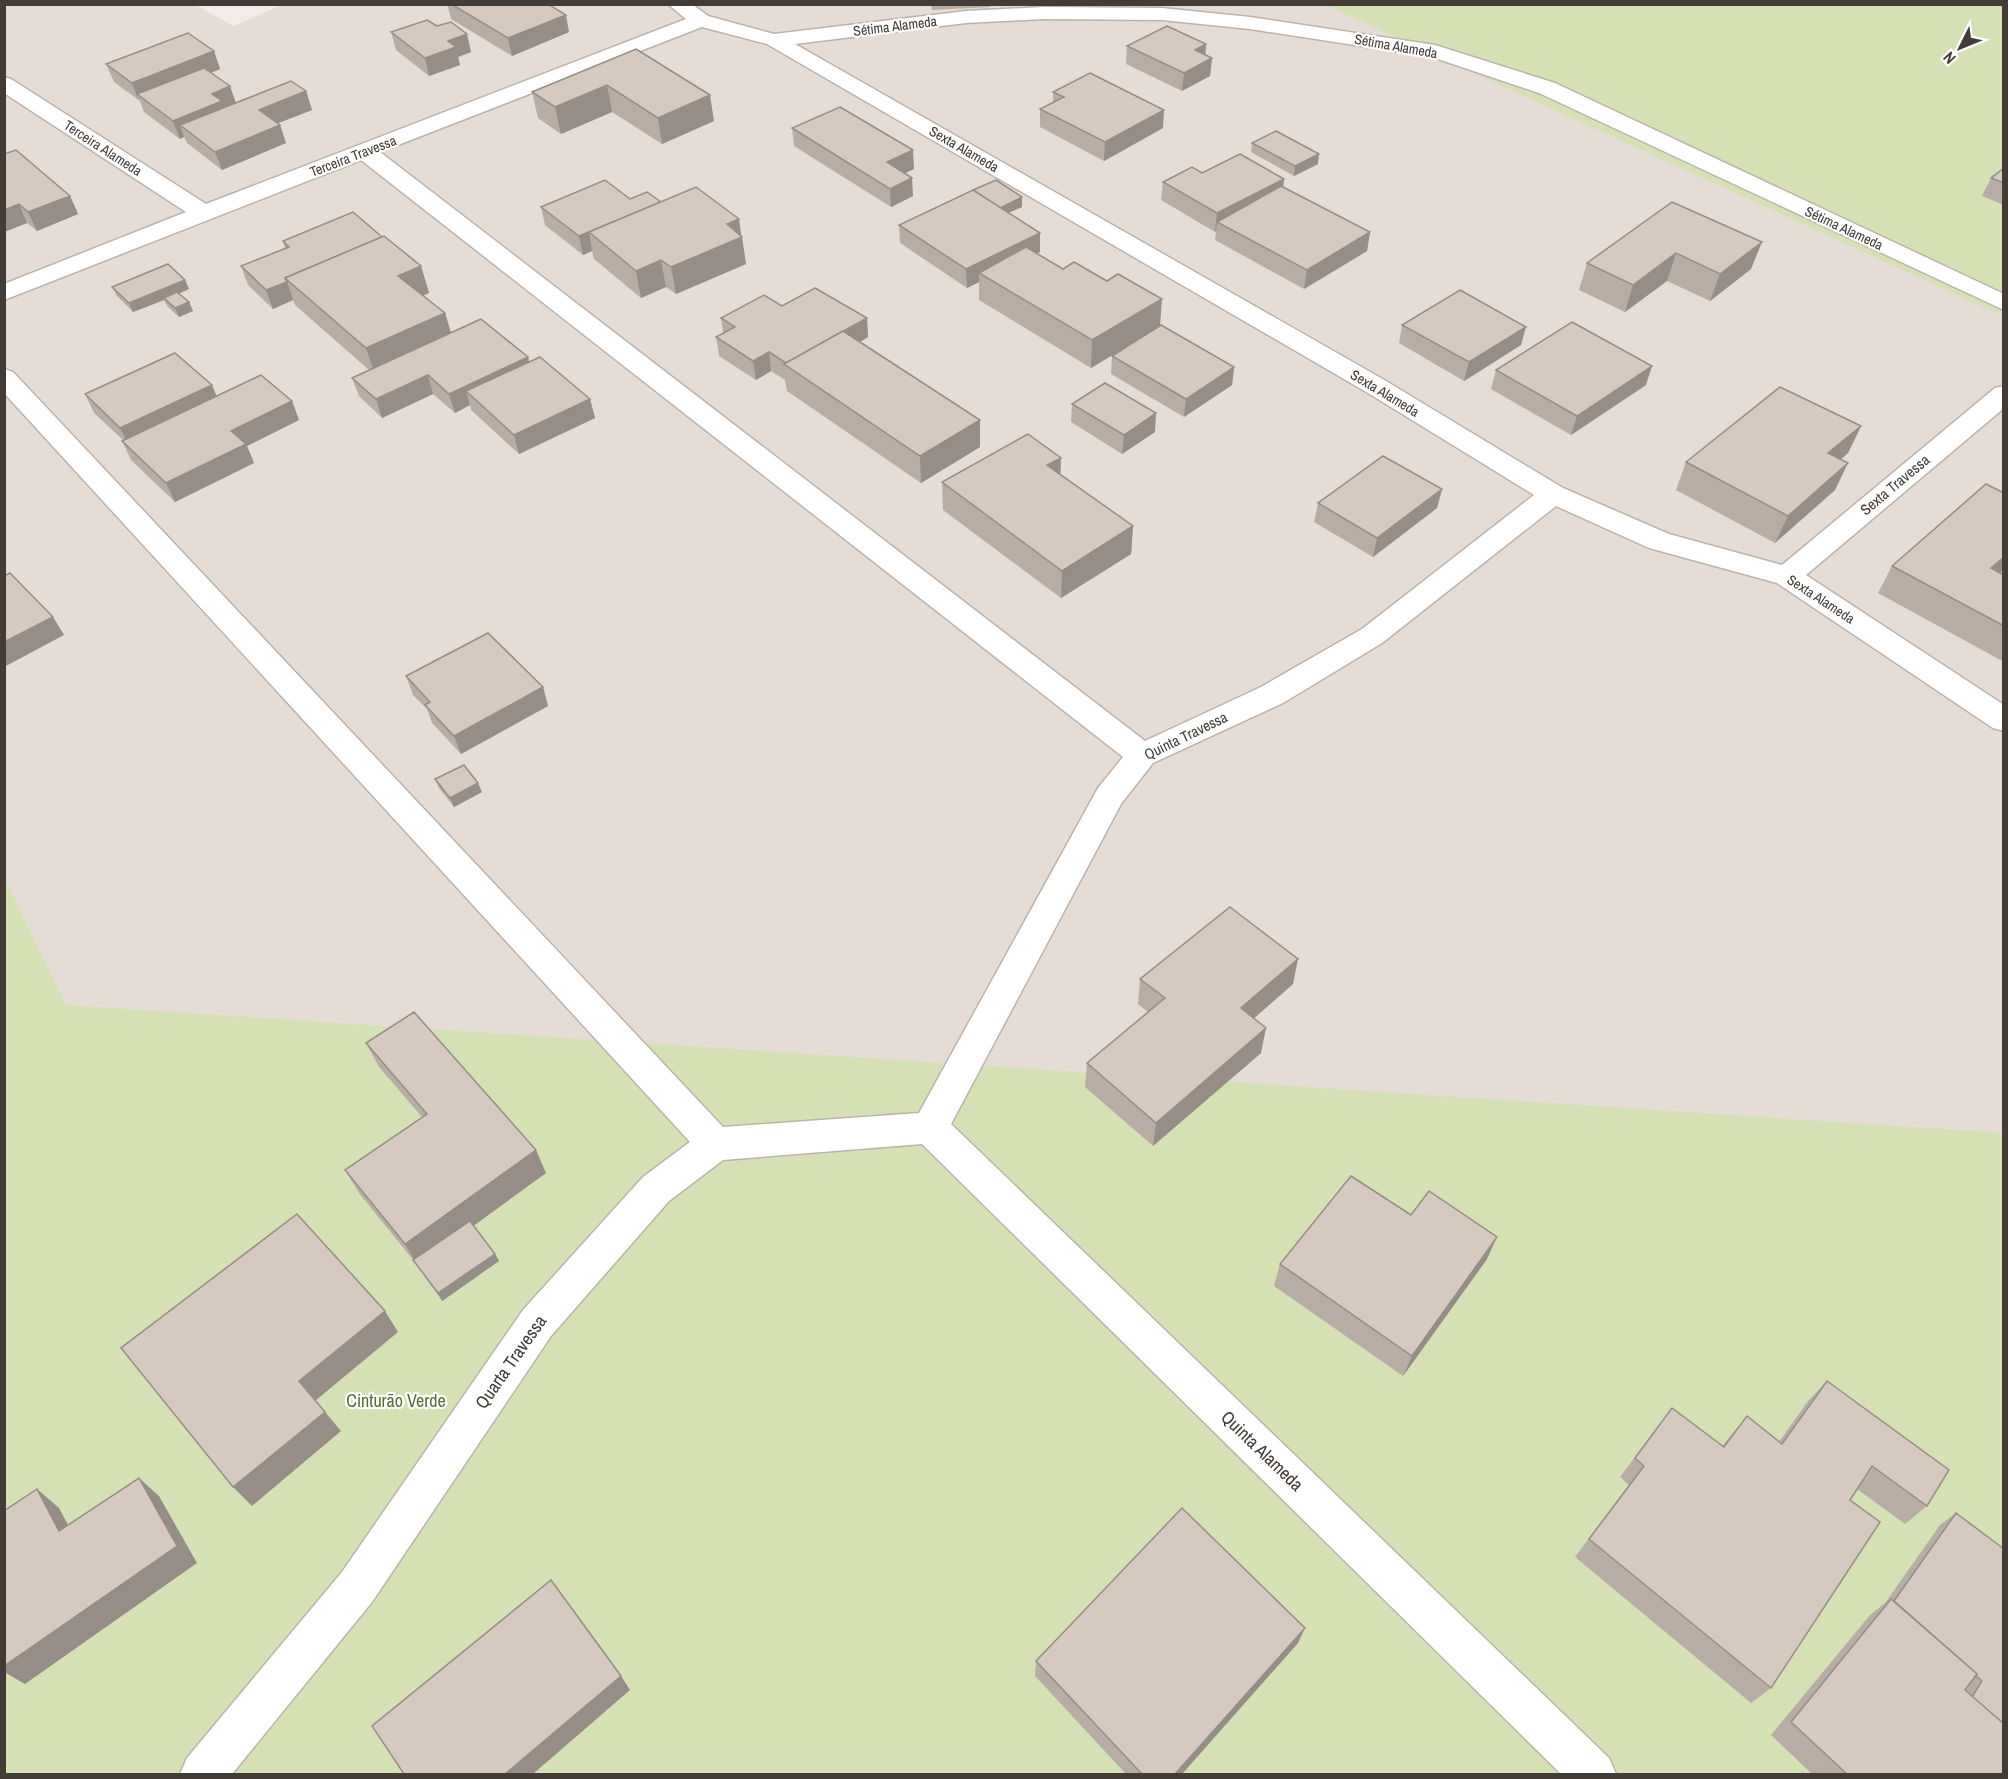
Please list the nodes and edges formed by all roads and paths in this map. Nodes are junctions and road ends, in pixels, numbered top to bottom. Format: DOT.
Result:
graph roads {
  1 [pos="678,4"];
  2 [pos="1152,4"];
  3 [pos="1130,14"];
  4 [pos="701,20"];
  5 [pos="774,40"];
  6 [pos="4,83"];
  7 [pos="365,152"];
  8 [pos="202,212"];
  9 [pos="4,293"];
  10 [pos="2004,303"];
  11 [pos="4,377"];
  12 [pos="2004,394"];
  13 [pos="1553,494"];
  14 [pos="1788,576"];
  15 [pos="2004,720"];
  16 [pos="1142,755"];
  17 [pos="930,1128"];
  18 [pos="715,1144"];
  19 [pos="203,1774"];
  20 [pos="1593,1774"];
  1 -- 4 [label="street"];
  2 -- 3 [label="street"];
  3 -- 5 [label="street, Sétima Alameda"];
  3 -- 10 [label="street, Sétima Alameda"];
  4 -- 5 [label="street"];
  4 -- 7 [label="street, Terceira Travessa"];
  5 -- 13 [label="street, Sexta Alameda"];
  6 -- 8 [label="street, Terceira Alameda"];
  7 -- 8 [label="street, Terceira Travessa"];
  7 -- 16 [label="street"];
  8 -- 9 [label="street, Terceira Travessa"];
  11 -- 18 [label="street"];
  12 -- 14 [label="street, Sexta Travessa"];
  13 -- 14 [label="street, Sexta Alameda"];
  13 -- 16 [label="street, Quinta Travessa"];
  14 -- 15 [label="street, Sexta Alameda"];
  16 -- 17 [label="street, Quinta Travessa"];
  17 -- 18 [label="street"];
  17 -- 20 [label="street, Quinta Alameda"];
  18 -- 19 [label="street, Quarta Travessa"];
}
